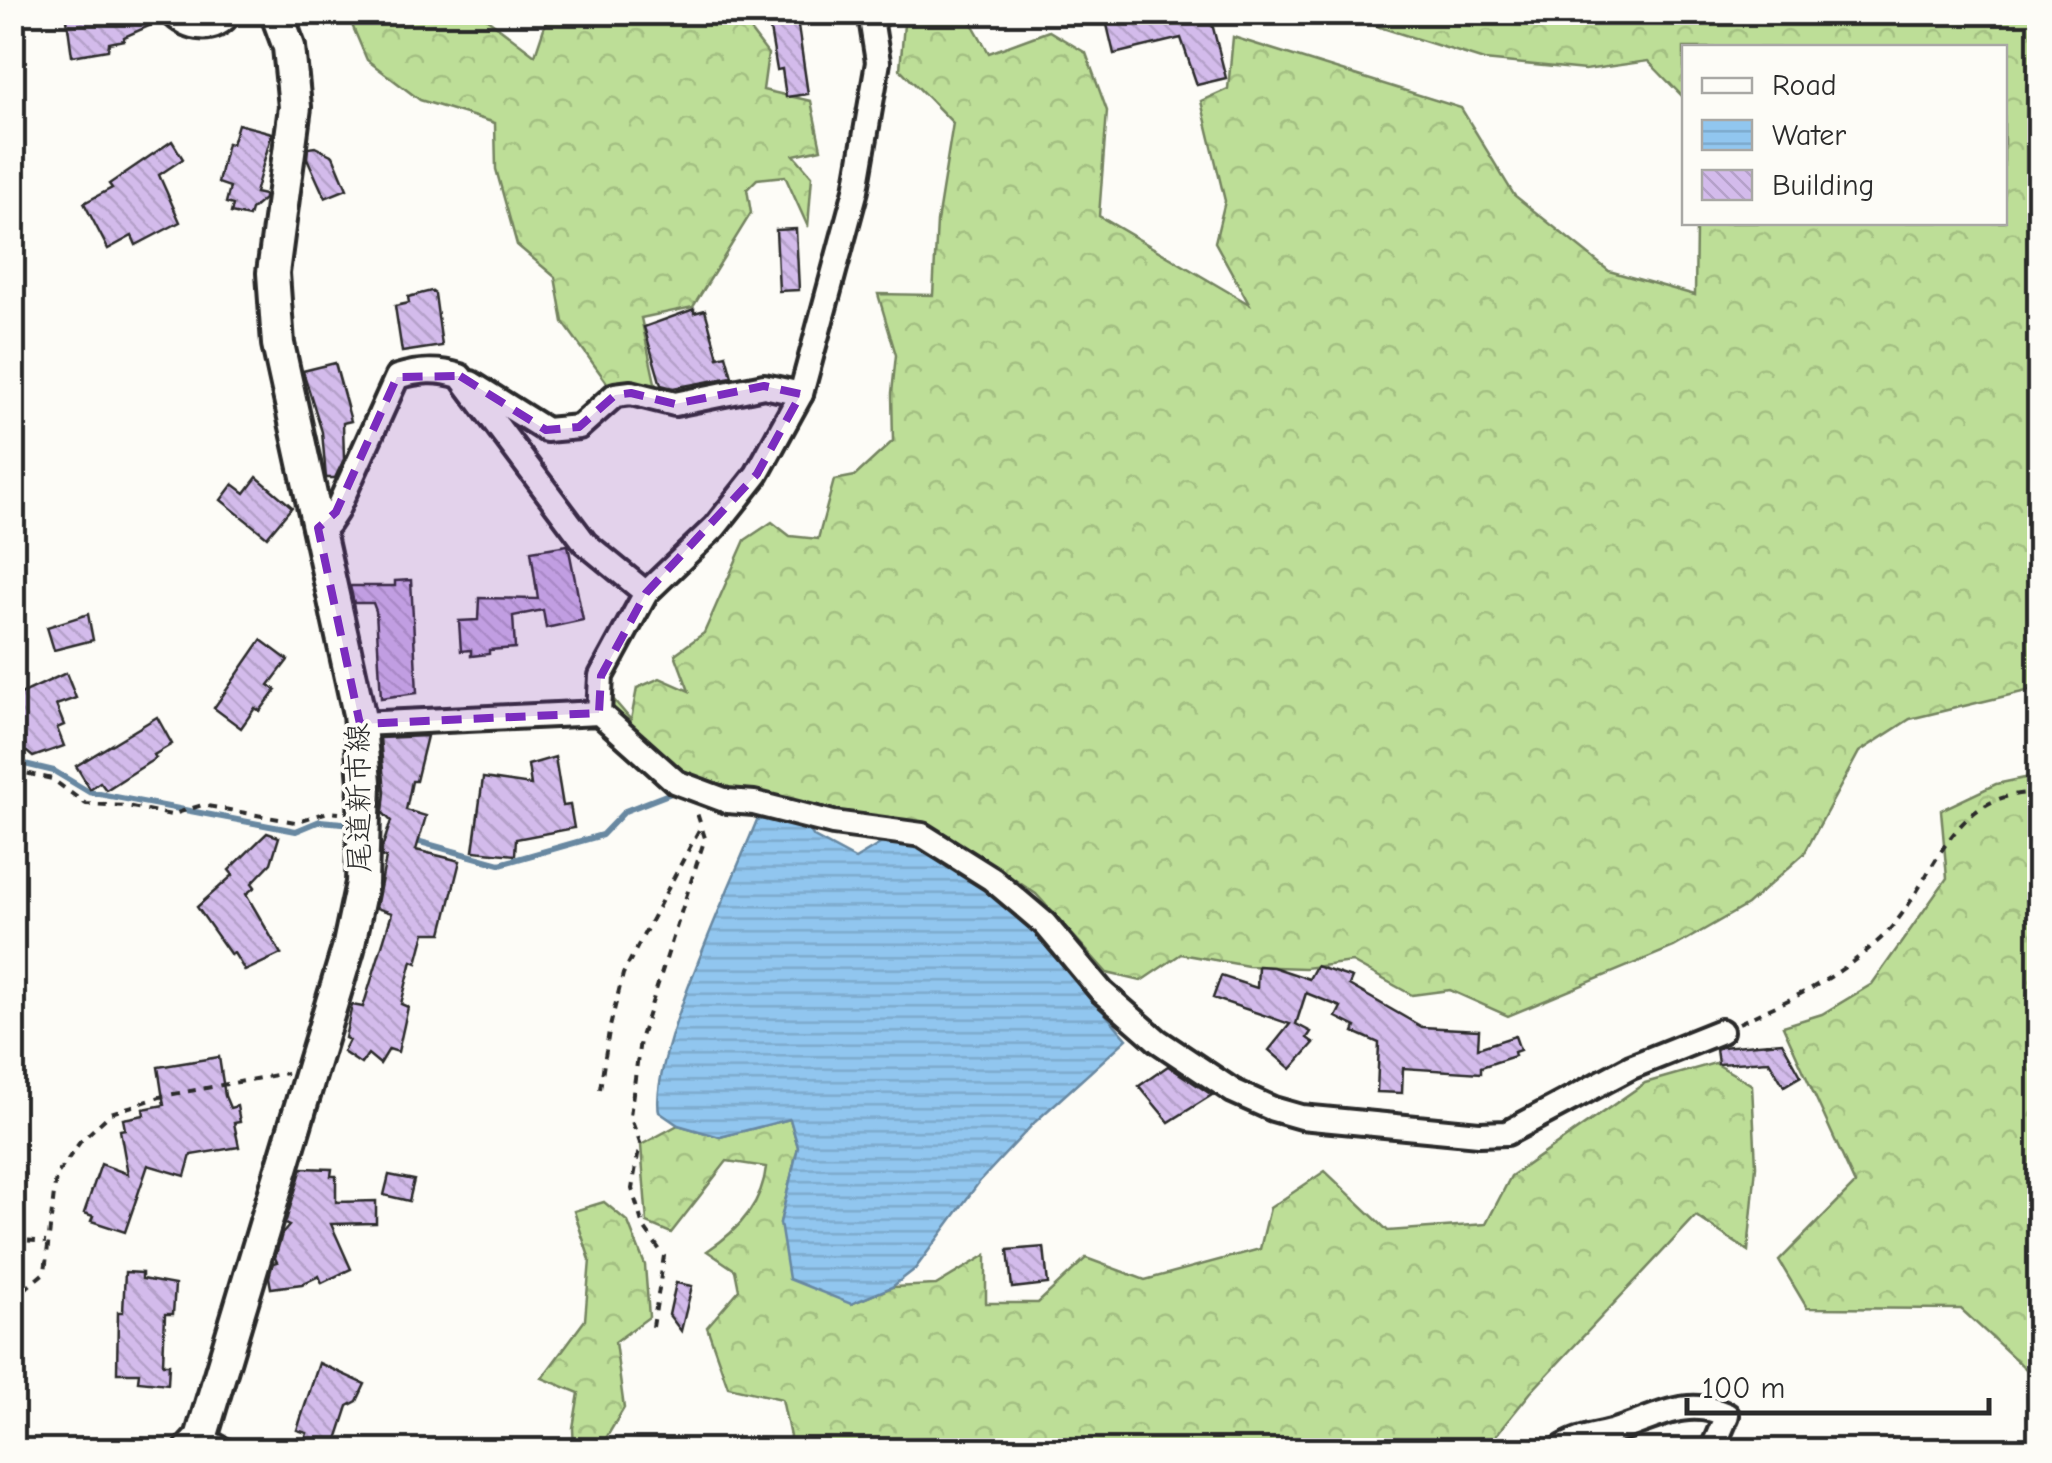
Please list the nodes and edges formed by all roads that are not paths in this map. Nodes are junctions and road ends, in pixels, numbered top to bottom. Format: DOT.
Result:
graph roads {
  1 [pos="171,12"];
  2 [pos="230,12"];
  3 [pos="276,12"];
  4 [pos="870,12"];
  5 [pos="460,376"];
  6 [pos="801,394"];
  7 [pos="318,528"];
  8 [pos="646,593"];
  9 [pos="599,712"];
  10 [pos="360,724"];
  11 [pos="1721,1032"];
  12 [pos="205,1446"];
  13 [pos="1559,1450"];
  14 [pos="1712,1450"];
  1 -- 2 [label="street"];
  3 -- 7 [label="main road, 尾道新市線"];
  4 -- 6 [label="street"];
  5 -- 6 [label="street"];
  5 -- 7 [label="street"];
  5 -- 8 [label="street"];
  6 -- 8 [label="street"];
  7 -- 10 [label="main road, 尾道新市線"];
  8 -- 9 [label="street"];
  9 -- 10 [label="street"];
  9 -- 11 [label="street"];
  10 -- 12 [label="main road, 尾道新市線"];
  13 -- 14 [label="street"];
}
